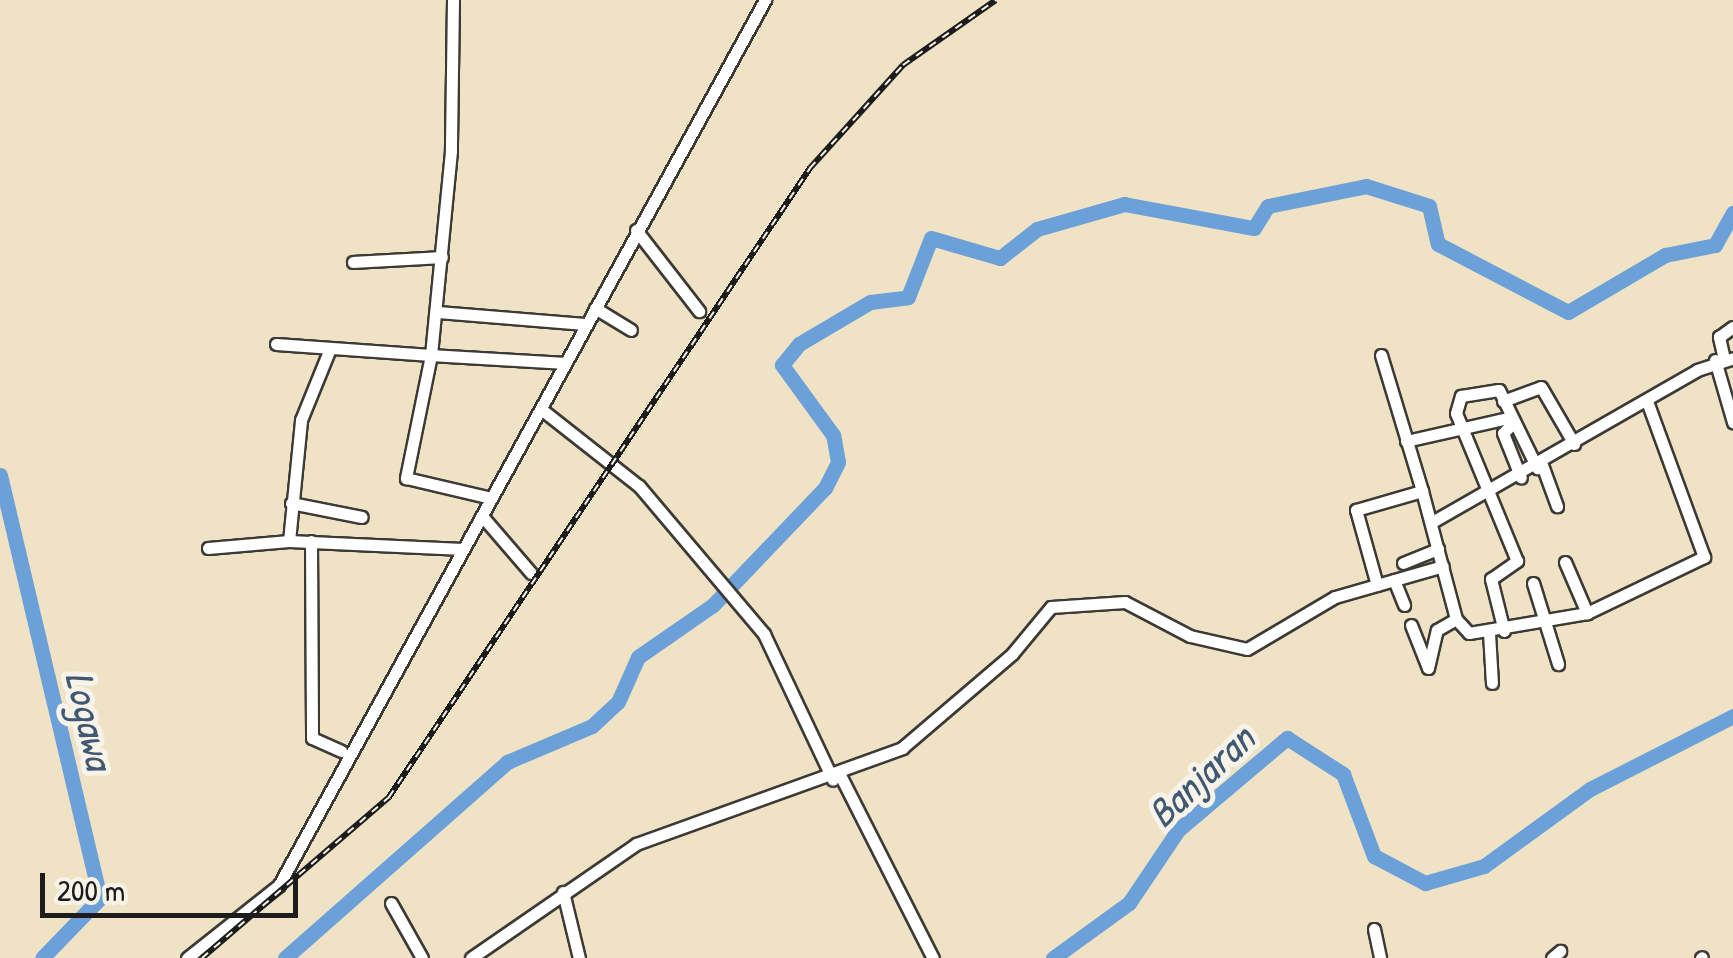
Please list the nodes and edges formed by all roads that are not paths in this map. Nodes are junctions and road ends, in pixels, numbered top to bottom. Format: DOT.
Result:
graph roads {
  1 [pos="452,0"];
  2 [pos="766,0"];
  3 [pos="636,230"];
  4 [pos="442,257"];
  5 [pos="353,262"];
  6 [pos="595,308"];
  7 [pos="699,311"];
  8 [pos="438,312"];
  9 [pos="585,324"];
  10 [pos="1733,327"];
  11 [pos="631,330"];
  12 [pos="276,344"];
  13 [pos="329,351"];
  14 [pos="430,355"];
  15 [pos="1381,355"];
  16 [pos="1724,359"];
  17 [pos="565,363"];
  18 [pos="1504,401"];
  19 [pos="1647,401"];
  20 [pos="541,409"];
  21 [pos="1510,422"];
  22 [pos="1733,422"];
  23 [pos="1461,427"];
  24 [pos="1406,442"];
  25 [pos="1574,444"];
  26 [pos="1540,467"];
  27 [pos="1521,478"];
  28 [pos="1422,491"];
  29 [pos="1490,494"];
  30 [pos="491,498"];
  31 [pos="292,502"];
  32 [pos="1557,506"];
  33 [pos="482,516"];
  34 [pos="362,517"];
  35 [pos="1432,522"];
  36 [pos="289,541"];
  37 [pos="311,541"];
  38 [pos="208,548"];
  39 [pos="463,549"];
  40 [pos="1438,549"];
  41 [pos="1565,562"];
  42 [pos="1403,563"];
  43 [pos="1443,566"];
  44 [pos="530,573"];
  45 [pos="1394,580"];
  46 [pos="1533,583"];
  47 [pos="1377,586"];
  48 [pos="1404,604"];
  49 [pos="1586,613"];
  50 [pos="1456,619"];
  51 [pos="1545,623"];
  52 [pos="1411,625"];
  53 [pos="1504,631"];
  54 [pos="1490,633"];
  55 [pos="1558,664"];
  56 [pos="1492,683"];
  57 [pos="341,751"];
  58 [pos="837,778"];
  59 [pos="563,892"];
  60 [pos="391,903"];
  61 [pos="1374,930"];
  62 [pos="188,958"];
  63 [pos="422,958"];
  64 [pos="470,958"];
  65 [pos="579,958"];
  66 [pos="933,958"];
  67 [pos="1380,958"];
  1 -- 4 [label="street"];
  2 -- 3 [label="street"];
  3 -- 6 [label="street"];
  3 -- 7 [label="street"];
  4 -- 5 [label="street"];
  4 -- 8 [label="street"];
  6 -- 9 [label="street"];
  6 -- 11 [label="street"];
  8 -- 9 [label="street"];
  8 -- 14 [label="street"];
  9 -- 17 [label="street"];
  10 -- 16 [label="street"];
  12 -- 13 [label="street"];
  13 -- 14 [label="street"];
  13 -- 31 [label="street"];
  14 -- 17 [label="street"];
  14 -- 30 [label="street"];
  15 -- 24 [label="street"];
  16 -- 19 [label="street"];
  16 -- 22 [label="street"];
  17 -- 20 [label="street"];
  18 -- 21 [label="street"];
  18 -- 23 [label="street"];
  18 -- 25 [label="street"];
  19 -- 25 [label="street"];
  19 -- 49 [label="street"];
  20 -- 30 [label="street"];
  20 -- 58 [label="street"];
  21 -- 23 [label="street"];
  21 -- 26 [label="street"];
  21 -- 27 [label="street"];
  23 -- 24 [label="street"];
  23 -- 29 [label="street"];
  24 -- 28 [label="street"];
  25 -- 26 [label="street"];
  26 -- 27 [label="street"];
  26 -- 32 [label="street"];
  27 -- 29 [label="street"];
  28 -- 35 [label="street"];
  28 -- 47 [label="street"];
  29 -- 35 [label="street"];
  29 -- 53 [label="street"];
  30 -- 33 [label="street"];
  31 -- 34 [label="street"];
  31 -- 36 [label="street"];
  33 -- 39 [label="street"];
  33 -- 44 [label="street"];
  35 -- 40 [label="street"];
  36 -- 37 [label="street"];
  36 -- 38 [label="street"];
  37 -- 39 [label="street"];
  37 -- 57 [label="street"];
  39 -- 62 [label="street"];
  40 -- 42 [label="street"];
  40 -- 43 [label="street"];
  41 -- 49 [label="street"];
  43 -- 45 [label="street"];
  43 -- 50 [label="street"];
  45 -- 47 [label="street"];
  45 -- 48 [label="street"];
  46 -- 51 [label="street"];
  47 -- 58 [label="street"];
  49 -- 51 [label="street"];
  50 -- 52 [label="street"];
  50 -- 54 [label="street"];
  51 -- 53 [label="street"];
  51 -- 55 [label="street"];
  53 -- 54 [label="street"];
  54 -- 56 [label="street"];
  58 -- 59 [label="street"];
  58 -- 66 [label="street"];
  59 -- 64 [label="street"];
  59 -- 65 [label="street"];
  60 -- 63 [label="street"];
  61 -- 67 [label="street"];
}
